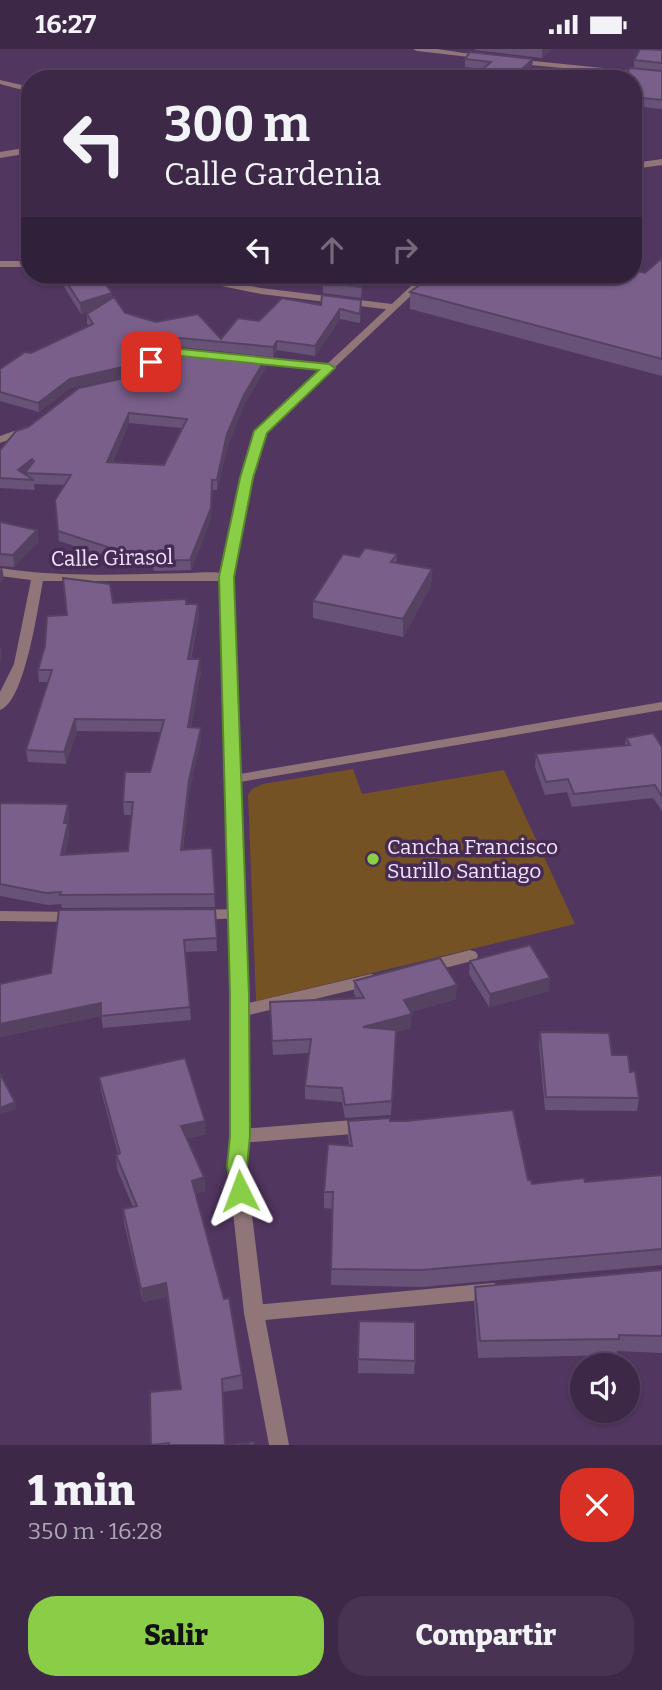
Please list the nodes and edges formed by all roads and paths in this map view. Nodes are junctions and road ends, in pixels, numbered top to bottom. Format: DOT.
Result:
graph roads {
  1 [pos="417,49"];
  2 [pos="608,70"];
  3 [pos="642,74"];
  4 [pos="662,76"];
  5 [pos="0,82"];
  6 [pos="21,88"];
  7 [pos="21,152"];
  8 [pos="0,155"];
  9 [pos="662,162"];
  10 [pos="642,165"];
  11 [pos="0,264"];
  12 [pos="21,264"];
  13 [pos="226,284"];
  14 [pos="418,284"];
  15 [pos="393,307"];
  16 [pos="181,353"];
  17 [pos="235,358"];
  18 [pos="329,368"];
  19 [pos="114,384"];
  20 [pos="33,425"];
  21 [pos="0,440"];
  22 [pos="0,572"];
  23 [pos="226,577"];
  24 [pos="37,579"];
  25 [pos="0,706"];
  26 [pos="662,706"];
  27 [pos="234,779"];
  28 [pos="236,913"];
  29 [pos="0,916"];
  30 [pos="182,916"];
  31 [pos="92,917"];
  32 [pos="470,956"];
  33 [pos="240,1011"];
  34 [pos="389,1125"];
  35 [pos="240,1136"];
  36 [pos="513,1289"];
  37 [pos="254,1313"];
  38 [pos="279,1445"];
  1 -- 2 [label="street"];
  3 -- 4 [label="street"];
  5 -- 6 [label="street"];
  7 -- 8 [label="street"];
  9 -- 10 [label="street"];
  11 -- 12 [label="street"];
  13 -- 15 [label="street"];
  14 -- 15 [label="street"];
  15 -- 18 [label="street"];
  16 -- 19 [label="street"];
  17 -- 18 [label="street"];
  18 -- 23 [label="street"];
  20 -- 21 [label="street"];
  22 -- 24 [label="street, Calle Girasol"];
  23 -- 24 [label="street, Calle Girasol"];
  23 -- 27 [label="street"];
  24 -- 25 [label="street"];
  26 -- 27 [label="street"];
  27 -- 28 [label="street"];
  28 -- 30 [label="street"];
  28 -- 33 [label="street"];
  29 -- 31 [label="street"];
  32 -- 33 [label="street"];
  33 -- 35 [label="street"];
  34 -- 35 [label="street"];
  35 -- 37 [label="street"];
  36 -- 37 [label="street"];
  37 -- 38 [label="street"];
}
